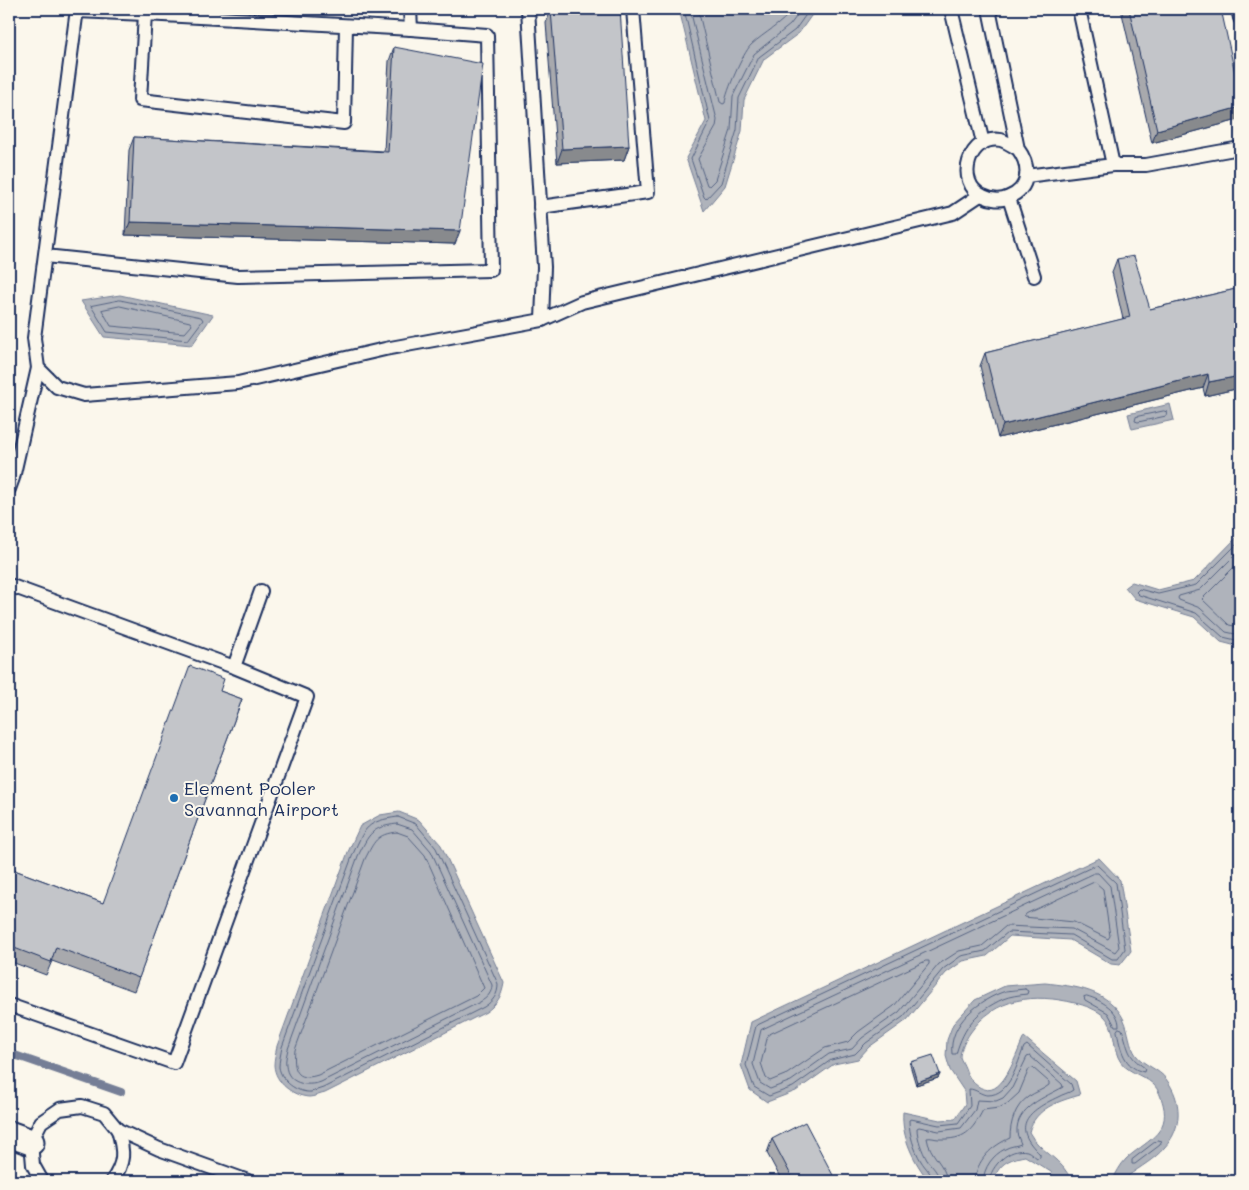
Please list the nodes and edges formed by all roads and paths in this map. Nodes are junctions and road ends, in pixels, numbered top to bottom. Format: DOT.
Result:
graph roads {
  1 [pos="410,9"];
  2 [pos="528,9"];
  3 [pos="633,9"];
  4 [pos="951,9"];
  5 [pos="989,9"];
  6 [pos="1078,9"];
  7 [pos="1238,9"];
  8 [pos="77,10"];
  9 [pos="145,12"];
  10 [pos="1240,18"];
  11 [pos="346,26"];
  12 [pos="411,30"];
  13 [pos="983,143"];
  14 [pos="1240,148"];
  15 [pos="1018,149"];
  16 [pos="1114,165"];
  17 [pos="1026,176"];
  18 [pos="980,195"];
  19 [pos="1009,198"];
  20 [pos="540,207"];
  21 [pos="45,256"];
  22 [pos="1034,276"];
  23 [pos="542,320"];
  24 [pos="38,368"];
  25 [pos="9,489"];
  26 [pos="9,585"];
  27 [pos="261,591"];
  28 [pos="234,667"];
  29 [pos="9,1005"];
  30 [pos="118,1130"];
  31 [pos="20,1138"];
  32 [pos="232,1178"];
  33 [pos="42,1181"];
  34 [pos="112,1181"];
  35 [pos="248,1181"];
  1 -- 12 [label="lane"];
  2 -- 20 [label="lane"];
  3 -- 20 [label="lane"];
  4 -- 13 [label="lane"];
  5 -- 15 [label="lane"];
  6 -- 16 [label="lane"];
  7 -- 10 [label="lane"];
  8 -- 9 [label="lane"];
  8 -- 21 [label="lane"];
  9 -- 11 [label="lane"];
  9 -- 11 [label="lane"];
  11 -- 12 [label="lane"];
  12 -- 21 [label="lane"];
  13 -- 15 [label="lane"];
  13 -- 18 [label="lane"];
  14 -- 16 [label="lane"];
  15 -- 17 [label="lane"];
  16 -- 17 [label="lane"];
  17 -- 19 [label="lane"];
  18 -- 19 [label="lane"];
  18 -- 23 [label="lane"];
  19 -- 22 [label="lane"];
  20 -- 23 [label="lane"];
  21 -- 24 [label="lane"];
  23 -- 24 [label="lane"];
  24 -- 25 [label="lane"];
  26 -- 28 [label="lane"];
  27 -- 28 [label="lane"];
  28 -- 29 [label="lane"];
  30 -- 31 [label="lane"];
  30 -- 32 [label="lane"];
  30 -- 34 [label="lane"];
  31 -- 33 [label="lane"];
  32 -- 35 [label="lane"];
}
